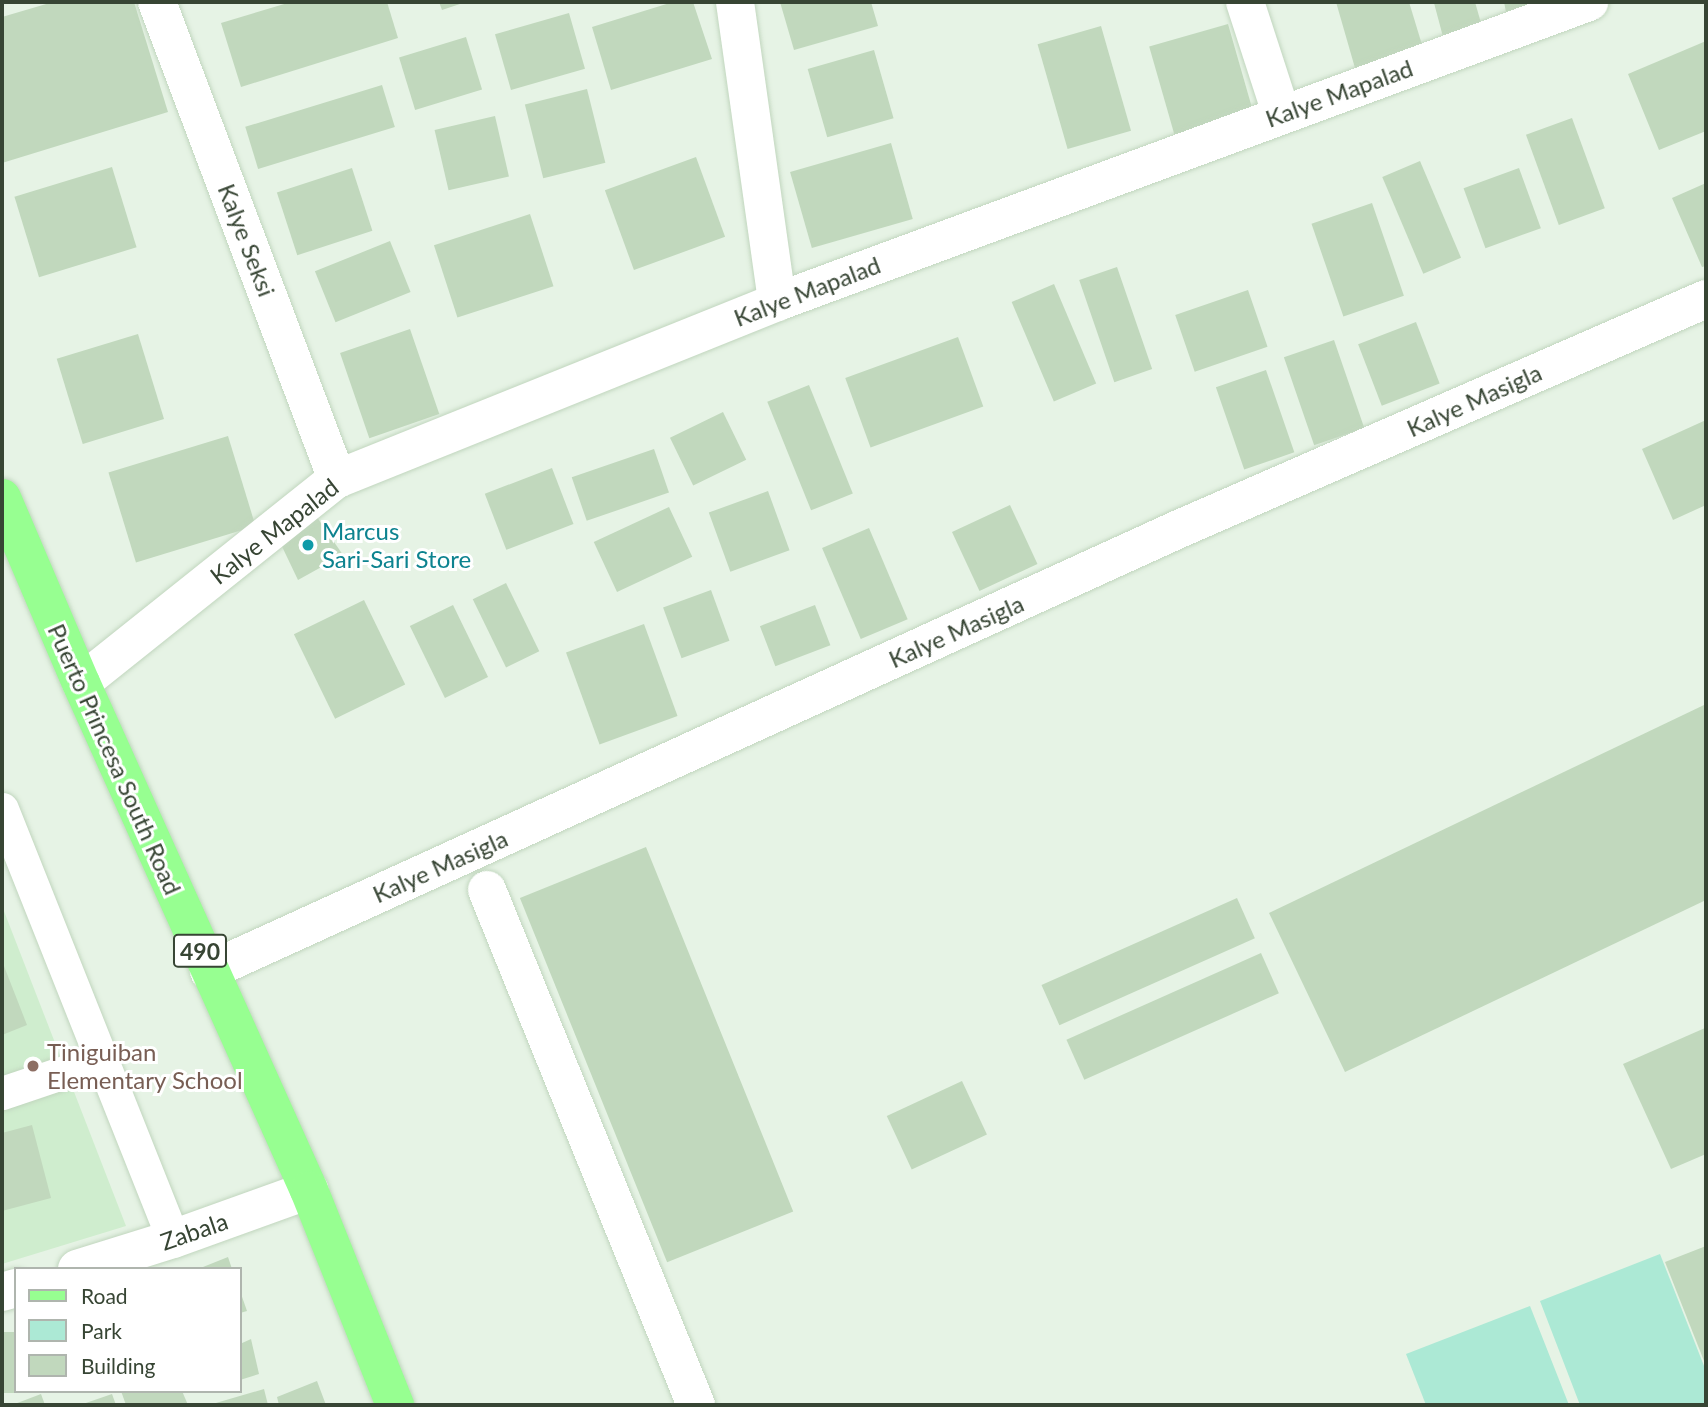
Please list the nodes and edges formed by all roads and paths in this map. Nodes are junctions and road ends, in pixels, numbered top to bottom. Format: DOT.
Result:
graph roads {
  1 [pos="157,2"];
  2 [pos="735,2"];
  3 [pos="1245,2"];
  4 [pos="1589,2"];
  5 [pos="1281,113"];
  6 [pos="1706,299"];
  7 [pos="777,302"];
  8 [pos="337,479"];
  9 [pos="2,498"];
  10 [pos="81,683"];
  11 [pos="2,808"];
  12 [pos="488,890"];
  13 [pos="209,971"];
  14 [pos="103,1059"];
  15 [pos="2,1093"];
  16 [pos="309,1190"];
  17 [pos="173,1239"];
  18 [pos="83,1267"];
  19 [pos="395,1405"];
  20 [pos="696,1405"];
  1 -- 8 [label="street, Kalye Seksi"];
  2 -- 7 [label="street"];
  3 -- 5 [label="street"];
  4 -- 5 [label="street, Kalye Mapalad"];
  5 -- 7 [label="street, Kalye Mapalad"];
  6 -- 13 [label="street, Kalye Masigla"];
  7 -- 8 [label="street, Kalye Mapalad"];
  8 -- 10 [label="street, Kalye Mapalad"];
  9 -- 10 [label="main road, Puerto Princesa South Road / 490"];
  10 -- 13 [label="main road, Puerto Princesa South Road / 490"];
  11 -- 14 [label="lane"];
  12 -- 20 [label="street"];
  13 -- 16 [label="main road, Puerto Princesa South Road / 490"];
  14 -- 15 [label="lane"];
  14 -- 17 [label="lane"];
  16 -- 17 [label="street, Zabala"];
  16 -- 19 [label="main road, Puerto Princesa South Road / 490"];
  17 -- 18 [label="street, Zabala"];
}
